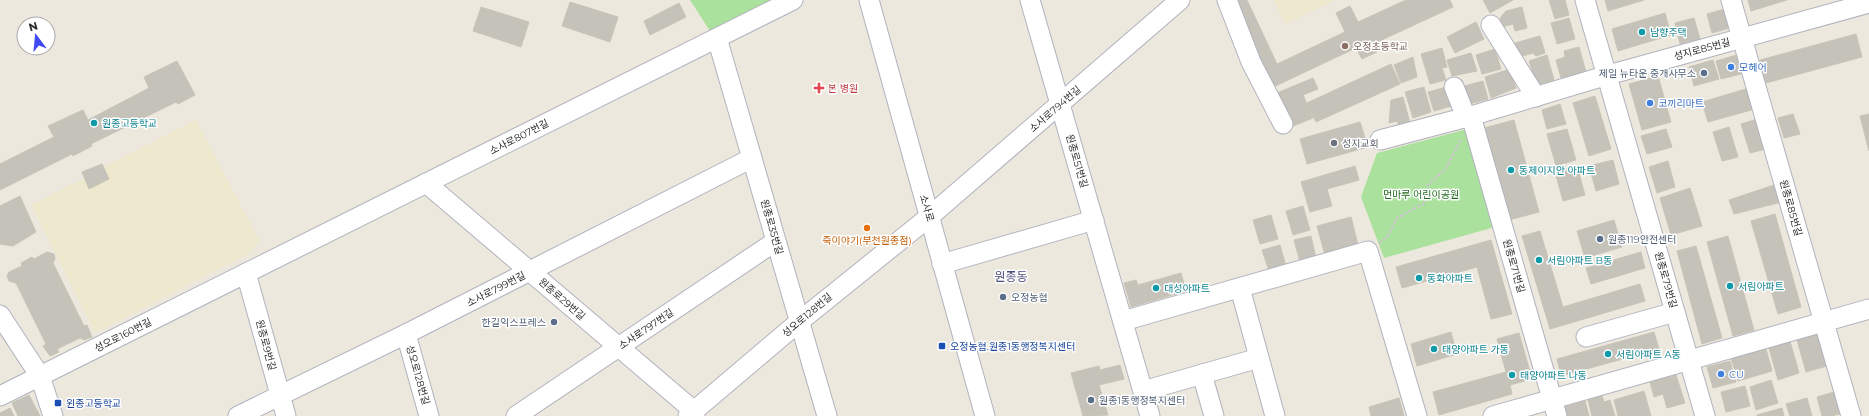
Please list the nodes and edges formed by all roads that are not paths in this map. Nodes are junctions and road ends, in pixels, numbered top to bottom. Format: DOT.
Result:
graph roads {
  1 [pos="793,0"];
  2 [pos="869,0"];
  3 [pos="1030,0"];
  4 [pos="1180,0"];
  5 [pos="1227,0"];
  6 [pos="1585,0"];
  7 [pos="1731,0"];
  8 [pos="1869,3"];
  9 [pos="1491,25"];
  10 [pos="717,38"];
  11 [pos="1742,38"];
  12 [pos="1608,75"];
  13 [pos="1454,87"];
  14 [pos="1536,97"];
  15 [pos="1060,104"];
  16 [pos="1468,116"];
  17 [pos="1283,124"];
  18 [pos="1380,140"];
  19 [pos="752,158"];
  20 [pos="426,183"];
  21 [pos="929,217"];
  22 [pos="1094,220"];
  23 [pos="776,241"];
  24 [pos="942,264"];
  25 [pos="531,271"];
  26 [pos="246,273"];
  27 [pos="1240,288"];
  28 [pos="1869,309"];
  29 [pos="1675,312"];
  30 [pos="0,315"];
  31 [pos="800,321"];
  32 [pos="1123,321"];
  33 [pos="1824,322"];
  34 [pos="406,334"];
  35 [pos="1586,337"];
  36 [pos="618,348"];
  37 [pos="1259,358"];
  38 [pos="1689,360"];
  39 [pos="1202,374"];
  40 [pos="40,376"];
  41 [pos="1143,391"];
  42 [pos="0,396"];
  43 [pos="280,396"];
  44 [pos="1554,408"];
  45 [pos="692,414"];
  46 [pos="53,416"];
  47 [pos="238,416"];
  48 [pos="286,416"];
  49 [pos="429,416"];
  50 [pos="516,416"];
  51 [pos="827,416"];
  52 [pos="985,416"];
  53 [pos="1150,416"];
  54 [pos="1214,416"];
  55 [pos="1275,416"];
  56 [pos="1417,416"];
  57 [pos="1493,416"];
  58 [pos="1705,416"];
  59 [pos="1851,416"];
  1 -- 10 [label="street, 소사로807번길"];
  2 -- 21 [label="street, 소사로"];
  3 -- 15 [label="street, 원종로51번길"];
  4 -- 15 [label="street, 소사로794번길"];
  5 -- 17 [label="street"];
  6 -- 12 [label="street, 원종로79번길"];
  7 -- 11 [label="street, 원종로85번길"];
  8 -- 11 [label="street, 성지로85번길"];
  9 -- 14 [label="street"];
  10 -- 19 [label="street, 원종로35번길"];
  10 -- 20 [label="street, 소사로807번길"];
  11 -- 12 [label="street, 성지로85번길"];
  11 -- 33 [label="street, 원종로85번길"];
  12 -- 14 [label="street, 성지로85번길"];
  12 -- 29 [label="street, 원종로79번길"];
  13 -- 16 [label="street"];
  14 -- 16 [label="street, 성지로85번길"];
  15 -- 21 [label="street, 소사로794번길"];
  15 -- 22 [label="street, 원종로51번길"];
  16 -- 18 [label="street, 성지로85번길"];
  16 -- 44 [label="street, 원종로71번길"];
  19 -- 23 [label="street, 원종로35번길"];
  19 -- 25 [label="street, 소사로799번길"];
  20 -- 25 [label="street, 원종로29번길"];
  20 -- 26 [label="street, 소사로807번길"];
  21 -- 24 [label="street, 소사로"];
  21 -- 31 [label="street, 성오로128번길"];
  22 -- 24 [label="street"];
  22 -- 32 [label="street, 원종로51번길"];
  23 -- 31 [label="street, 원종로35번길"];
  23 -- 36 [label="street, 소사로797번길"];
  24 -- 52 [label="street, 소사로"];
  25 -- 34 [label="street, 소사로799번길"];
  25 -- 36 [label="street, 원종로29번길"];
  26 -- 40 [label="street, 성오로160번길"];
  26 -- 43 [label="street, 원종로9번길"];
  27 -- 32 [label="street"];
  27 -- 37 [label="street"];
  27 -- 56 [label="street"];
  28 -- 33 [label="street"];
  29 -- 35 [label="street"];
  29 -- 38 [label="street, 원종로79번길"];
  30 -- 40 [label="street"];
  31 -- 45 [label="street, 성오로128번길"];
  31 -- 51 [label="street, 원종로35번길"];
  32 -- 41 [label="street, 원종로51번길"];
  33 -- 38 [label="street"];
  33 -- 59 [label="street, 원종로85번길"];
  34 -- 43 [label="street, 소사로799번길"];
  34 -- 49 [label="street, 성오로128번길"];
  36 -- 45 [label="street, 원종로29번길"];
  36 -- 50 [label="street, 소사로797번길"];
  37 -- 39 [label="street"];
  37 -- 55 [label="street"];
  38 -- 44 [label="street"];
  38 -- 58 [label="street, 원종로79번길"];
  39 -- 41 [label="street"];
  39 -- 54 [label="street"];
  40 -- 42 [label="street, 성오로160번길"];
  40 -- 46 [label="street"];
  41 -- 53 [label="street, 원종로51번길"];
  43 -- 47 [label="street, 소사로799번길"];
  43 -- 48 [label="street, 원종로9번길"];
  44 -- 57 [label="street"];
}
